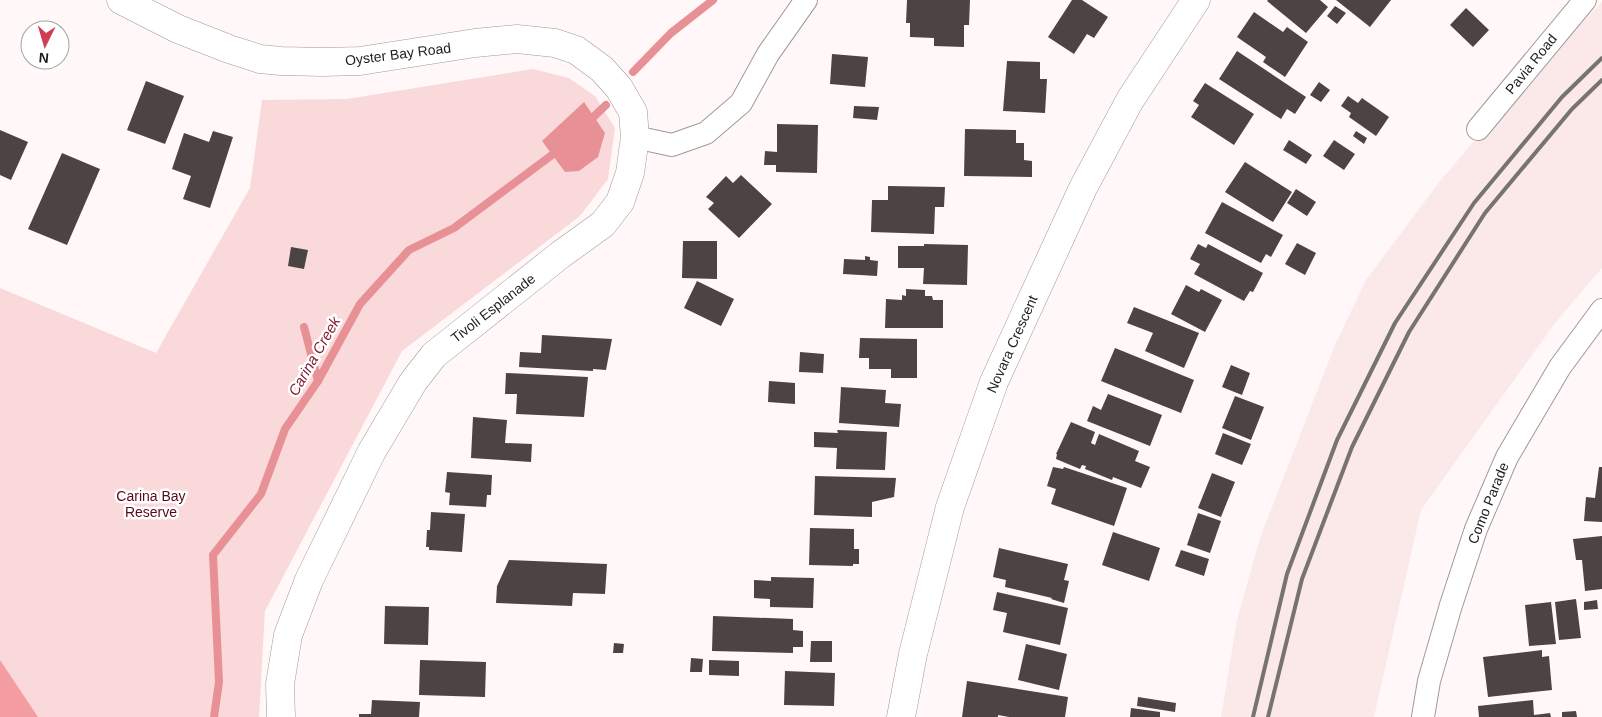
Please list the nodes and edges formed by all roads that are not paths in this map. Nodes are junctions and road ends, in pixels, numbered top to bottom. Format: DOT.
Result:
graph roads {
  1 [pos="121,0"];
  2 [pos="806,0"];
  3 [pos="1196,0"];
  4 [pos="1585,0"];
  5 [pos="1478,129"];
  6 [pos="635,137"];
  7 [pos="1602,310"];
  8 [pos="281,717"];
  9 [pos="902,717"];
  10 [pos="1423,717"];
  1 -- 6 [label="street, Oyster Bay Road"];
  2 -- 6 [label="street"];
  3 -- 9 [label="street, Novara Crescent"];
  4 -- 5 [label="street, Pavia Road"];
  6 -- 8 [label="street, Tivoli Esplanade"];
  7 -- 10 [label="street, Como Parade"];
}
